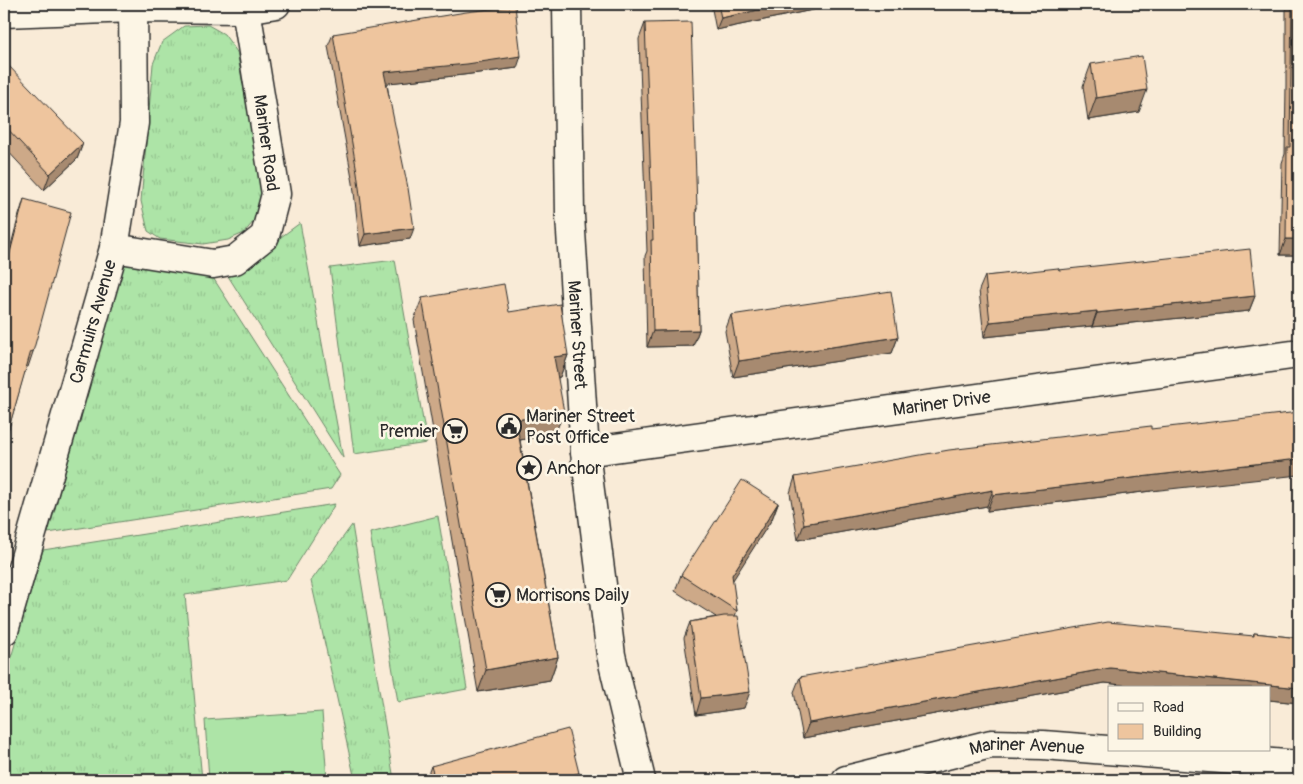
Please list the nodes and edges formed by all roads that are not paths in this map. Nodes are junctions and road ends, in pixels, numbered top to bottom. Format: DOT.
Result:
graph roads {
  1 [pos="276,4"];
  2 [pos="567,4"];
  3 [pos="133,6"];
  4 [pos="246,9"];
  5 [pos="4,13"];
  6 [pos="114,248"];
  7 [pos="1299,354"];
  8 [pos="585,452"];
  9 [pos="4,631"];
  10 [pos="1108,750"];
  11 [pos="1133,752"];
  12 [pos="1299,765"];
  13 [pos="641,780"];
  14 [pos="846,780"];
  1 -- 4 [label="street"];
  2 -- 8 [label="street, Mariner Street"];
  3 -- 4 [label="street"];
  3 -- 5 [label="street"];
  3 -- 6 [label="street, Carmuirs Avenue"];
  4 -- 6 [label="street, Mariner Road"];
  6 -- 9 [label="street, Carmuirs Avenue"];
  7 -- 8 [label="street, Mariner Drive"];
  8 -- 13 [label="street, Mariner Street"];
  10 -- 14 [label="street, Mariner Avenue"];
  11 -- 12 [label="street, Mariner Avenue"];
}
